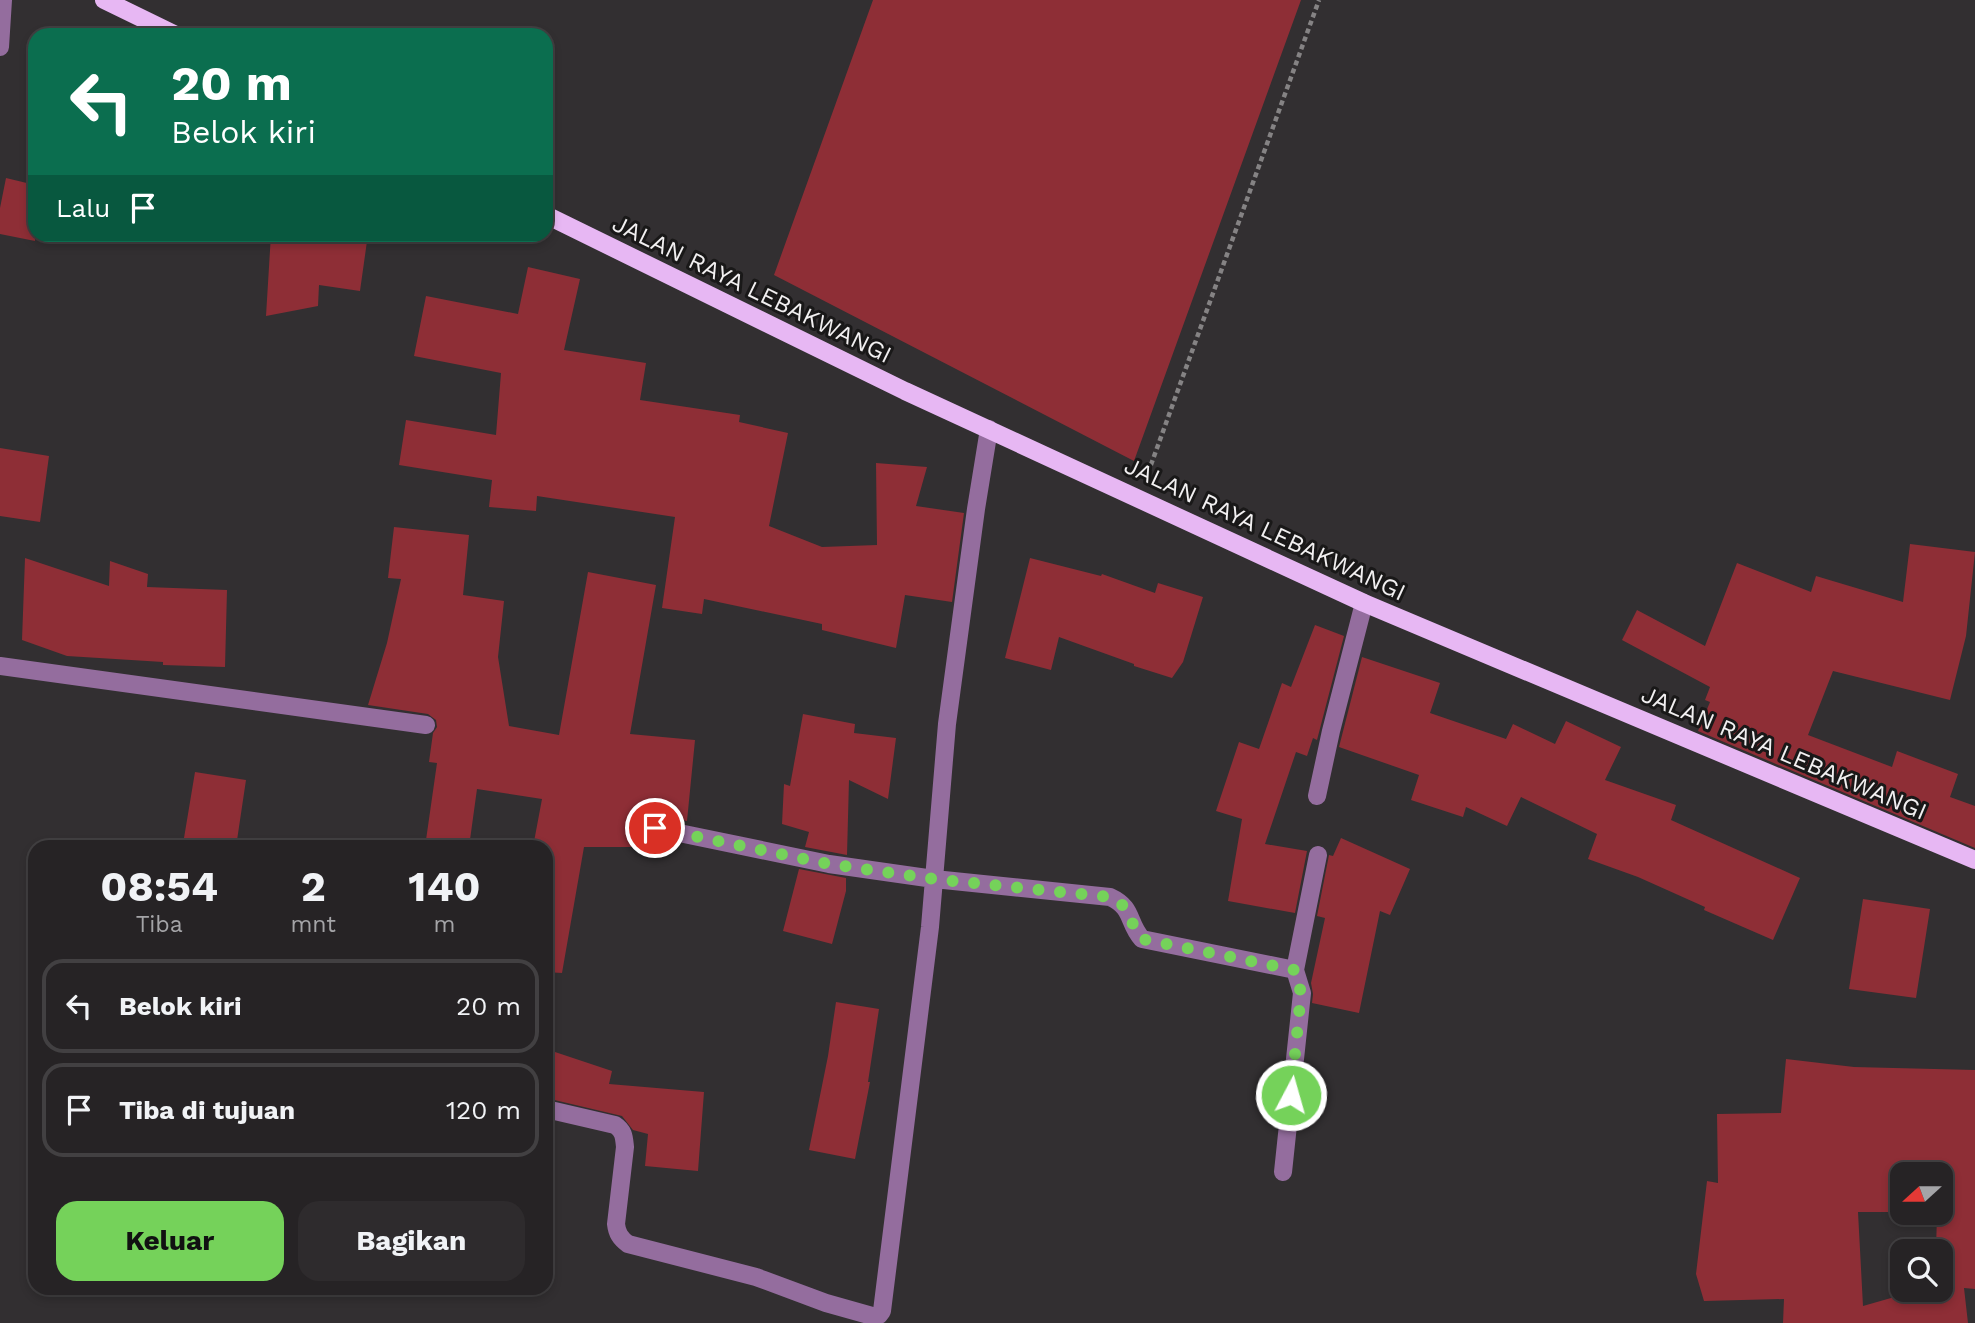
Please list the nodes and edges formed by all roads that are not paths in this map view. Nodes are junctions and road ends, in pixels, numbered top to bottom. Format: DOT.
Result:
graph roads {
  1 [pos="4,0"];
  2 [pos="104,0"];
  3 [pos="162,28"];
  4 [pos="0,47"];
  5 [pos="553,218"];
  6 [pos="989,429"];
  7 [pos="1364,603"];
  8 [pos="0,666"];
  9 [pos="426,725"];
  10 [pos="1317,796"];
  11 [pos="655,828"];
  12 [pos="1318,855"];
  13 [pos="1975,860"];
  14 [pos="934,879"];
  15 [pos="1295,970"];
  16 [pos="553,1111"];
  17 [pos="1283,1172"];
  1 -- 4 [label="street"];
  2 -- 3 [label="main road"];
  5 -- 6 [label="main road, JALAN RAYA LEBAKWANGI"];
  6 -- 7 [label="main road, JALAN RAYA LEBAKWANGI"];
  6 -- 14 [label="street"];
  7 -- 10 [label="street"];
  7 -- 13 [label="main road, JALAN RAYA LEBAKWANGI"];
  8 -- 9 [label="street"];
  11 -- 14 [label="street"];
  12 -- 15 [label="street"];
  14 -- 15 [label="street"];
  14 -- 16 [label="street"];
  15 -- 17 [label="street"];
}
